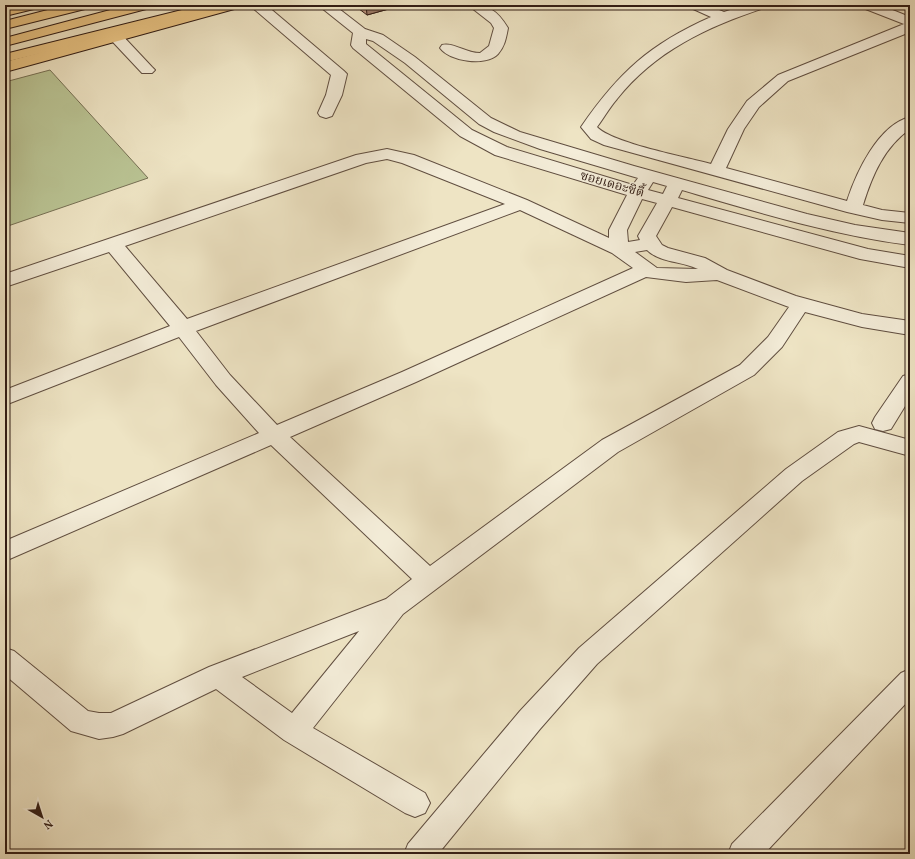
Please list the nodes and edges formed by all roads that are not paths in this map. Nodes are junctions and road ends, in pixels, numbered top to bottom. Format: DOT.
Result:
graph roads {
  1 [pos="33,5"];
  2 [pos="61,5"];
  3 [pos="84,5"];
  4 [pos="106,5"];
  5 [pos="145,5"];
  6 [pos="194,5"];
  7 [pos="219,5"];
  8 [pos="233,5"];
  9 [pos="325,5"];
  10 [pos="475,5"];
  11 [pos="696,5"];
  12 [pos="759,5"];
  13 [pos="868,5"];
  14 [pos="892,5"];
  15 [pos="259,6"];
  16 [pos="5,12"];
  17 [pos="910,12"];
  18 [pos="722,17"];
  19 [pos="910,17"];
  20 [pos="910,21"];
  21 [pos="5,22"];
  22 [pos="5,25"];
  23 [pos="910,26"];
  24 [pos="5,31"];
  25 [pos="360,32"];
  26 [pos="116,37"];
  27 [pos="5,42"];
  28 [pos="447,48"];
  29 [pos="5,57"];
  30 [pos="405,57"];
  31 [pos="382,64"];
  32 [pos="5,67"];
  33 [pos="147,70"];
  34 [pos="326,113"];
  35 [pos="910,122"];
  36 [pos="716,171"];
  37 [pos="649,176"];
  38 [pos="678,184"];
  39 [pos="637,192"];
  40 [pos="666,200"];
  41 [pos="521,204"];
  42 [pos="852,208"];
  43 [pos="910,218"];
  44 [pos="910,239"];
  45 [pos="112,243"];
  46 [pos="650,244"];
  47 [pos="619,249"];
  48 [pos="910,262"];
  49 [pos="646,270"];
  50 [pos="718,274"];
  51 [pos="5,281"];
  52 [pos="801,303"];
  53 [pos="183,328"];
  54 [pos="910,328"];
  55 [pos="910,381"];
  56 [pos="5,398"];
  57 [pos="883,423"];
  58 [pos="273,434"];
  59 [pos="910,448"];
  60 [pos="5,551"];
  61 [pos="430,581"];
  62 [pos="395,606"];
  63 [pos="5,659"];
  64 [pos="218,675"];
  65 [pos="910,681"];
  66 [pos="294,731"];
  67 [pos="415,803"];
  68 [pos="419,854"];
  69 [pos="743,854"];
  1 -- 16 [label="main road"];
  2 -- 21 [label="main road"];
  3 -- 22 [label="main road"];
  4 -- 24 [label="main road"];
  5 -- 27 [label="main road"];
  6 -- 29 [label="main road"];
  7 -- 29 [label="main road"];
  8 -- 26 [label="main road"];
  9 -- 25 [label="street, ซอยเดอะซิตี้"];
  10 -- 28 [label="street"];
  11 -- 18 [label="street"];
  12 -- 18 [label="street"];
  13 -- 20 [label="street"];
  14 -- 17 [label="street"];
  15 -- 34 [label="street"];
  18 -- 36 [label="street"];
  19 -- 20 [label="street"];
  23 -- 36 [label="street"];
  25 -- 30 [label="street, ซอยเดอะซิตี้"];
  25 -- 31 [label="street, ซอยเดอะซิตี้"];
  26 -- 32 [label="main road"];
  26 -- 33 [label="street"];
  30 -- 31 [label="street"];
  30 -- 37 [label="street, ซอยเดอะซิตี้"];
  31 -- 39 [label="street, ซอยเดอะซิตี้"];
  35 -- 42 [label="street"];
  36 -- 42 [label="street"];
  37 -- 38 [label="street, ซอยเดอะซิตี้"];
  37 -- 39 [label="street"];
  38 -- 40 [label="street"];
  38 -- 44 [label="street, ซอยเดอะซิตี้"];
  39 -- 40 [label="street, ซอยเดอะซิตี้"];
  39 -- 47 [label="street"];
  40 -- 46 [label="street"];
  40 -- 48 [label="street, ซอยเดอะซิตี้"];
  41 -- 45 [label="street"];
  41 -- 47 [label="street"];
  41 -- 53 [label="street"];
  42 -- 43 [label="street"];
  45 -- 51 [label="street"];
  45 -- 53 [label="street"];
  46 -- 47 [label="street"];
  46 -- 50 [label="street"];
  47 -- 49 [label="street"];
  49 -- 50 [label="street"];
  49 -- 58 [label="street"];
  50 -- 52 [label="street"];
  52 -- 54 [label="street"];
  52 -- 61 [label="street"];
  53 -- 56 [label="street"];
  53 -- 58 [label="street"];
  55 -- 57 [label="street"];
  58 -- 60 [label="street"];
  58 -- 61 [label="street"];
  59 -- 68 [label="street"];
  61 -- 62 [label="street"];
  62 -- 64 [label="street"];
  62 -- 66 [label="street"];
  63 -- 64 [label="street"];
  64 -- 66 [label="street"];
  65 -- 69 [label="street"];
  66 -- 67 [label="street"];
}
